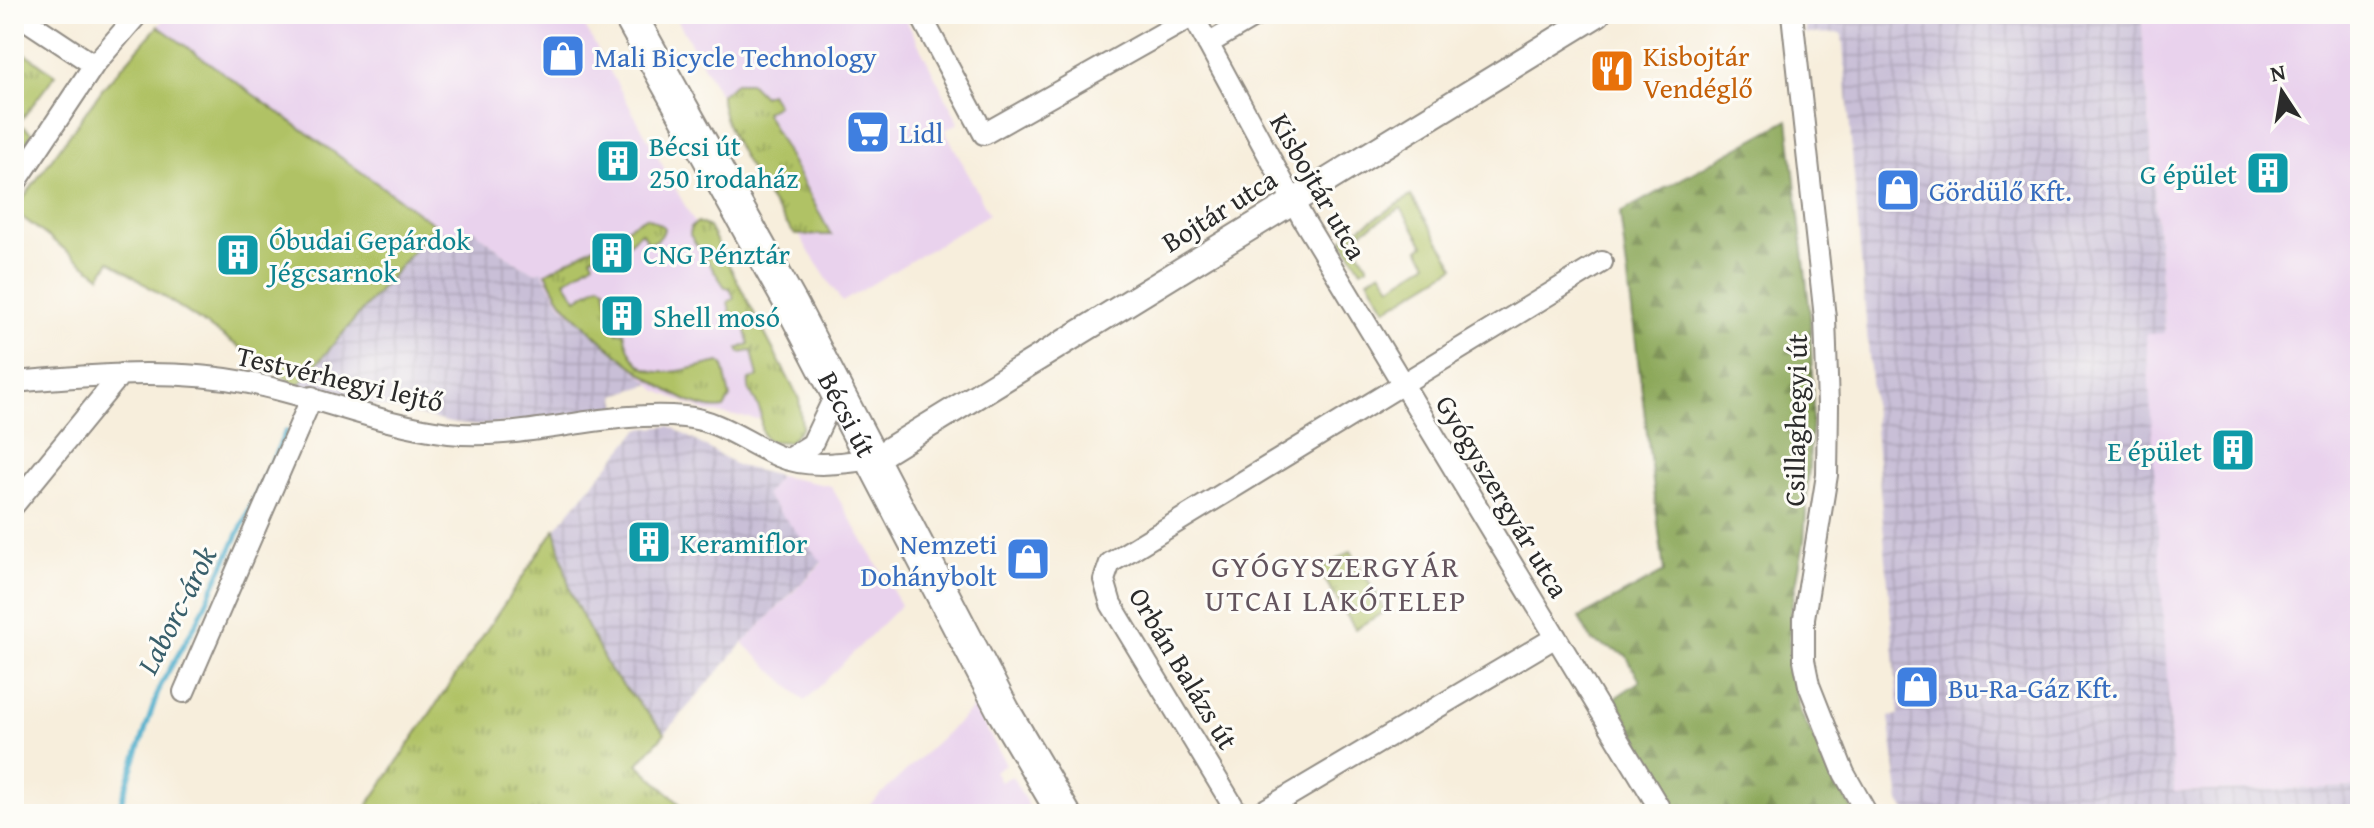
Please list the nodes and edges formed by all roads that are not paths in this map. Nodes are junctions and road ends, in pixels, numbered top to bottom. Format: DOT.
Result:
graph roads {
  1 [pos="17,14"];
  2 [pos="138,14"];
  3 [pos="629,14"];
  4 [pos="920,14"];
  5 [pos="1259,14"];
  6 [pos="1598,14"];
  7 [pos="1792,14"];
  8 [pos="1192,15"];
  9 [pos="1208,44"];
  10 [pos="94,65"];
  11 [pos="14,185"];
  12 [pos="1292,199"];
  13 [pos="1602,262"];
  14 [pos="121,374"];
  15 [pos="14,382"];
  16 [pos="1402,383"];
  17 [pos="837,391"];
  18 [pos="312,397"];
  19 [pos="788,459"];
  20 [pos="874,459"];
  21 [pos="1248,479"];
  22 [pos="14,505"];
  23 [pos="1556,637"];
  24 [pos="184,692"];
  25 [pos="1064,814"];
  26 [pos="1238,814"];
  27 [pos="1258,814"];
  28 [pos="1663,814"];
  29 [pos="1867,814"];
  1 -- 10 [label="street"];
  2 -- 10 [label="street"];
  3 -- 17 [label="main road, Bécsi út"];
  4 -- 8 [label="street"];
  5 -- 9 [label="street"];
  6 -- 12 [label="street, Bojtár utca"];
  7 -- 29 [label="street, Csillaghegyi út"];
  8 -- 9 [label="street, Kisbojtár utca"];
  9 -- 12 [label="street, Kisbojtár utca"];
  10 -- 11 [label="street"];
  12 -- 16 [label="street, Kisbojtár utca"];
  12 -- 20 [label="street, Bojtár utca"];
  13 -- 16 [label="street, Gyógyszergyár utca"];
  14 -- 15 [label="street, Testvérhegyi lejtő"];
  14 -- 18 [label="street, Testvérhegyi lejtő"];
  14 -- 22 [label="street"];
  16 -- 21 [label="street, Gyógyszergyár utca"];
  16 -- 23 [label="street, Gyógyszergyár utca"];
  17 -- 19 [label="street"];
  17 -- 20 [label="main road, Bécsi út"];
  18 -- 19 [label="street, Testvérhegyi lejtő"];
  18 -- 24 [label="street"];
  19 -- 20 [label="street, Testvérhegyi lejtő"];
  20 -- 25 [label="main road, Bécsi út"];
  21 -- 26 [label="street, Orbán Balázs út"];
  23 -- 27 [label="street, Gyógyszergyár utca"];
  23 -- 28 [label="street, Gyógyszergyár utca"];
}
